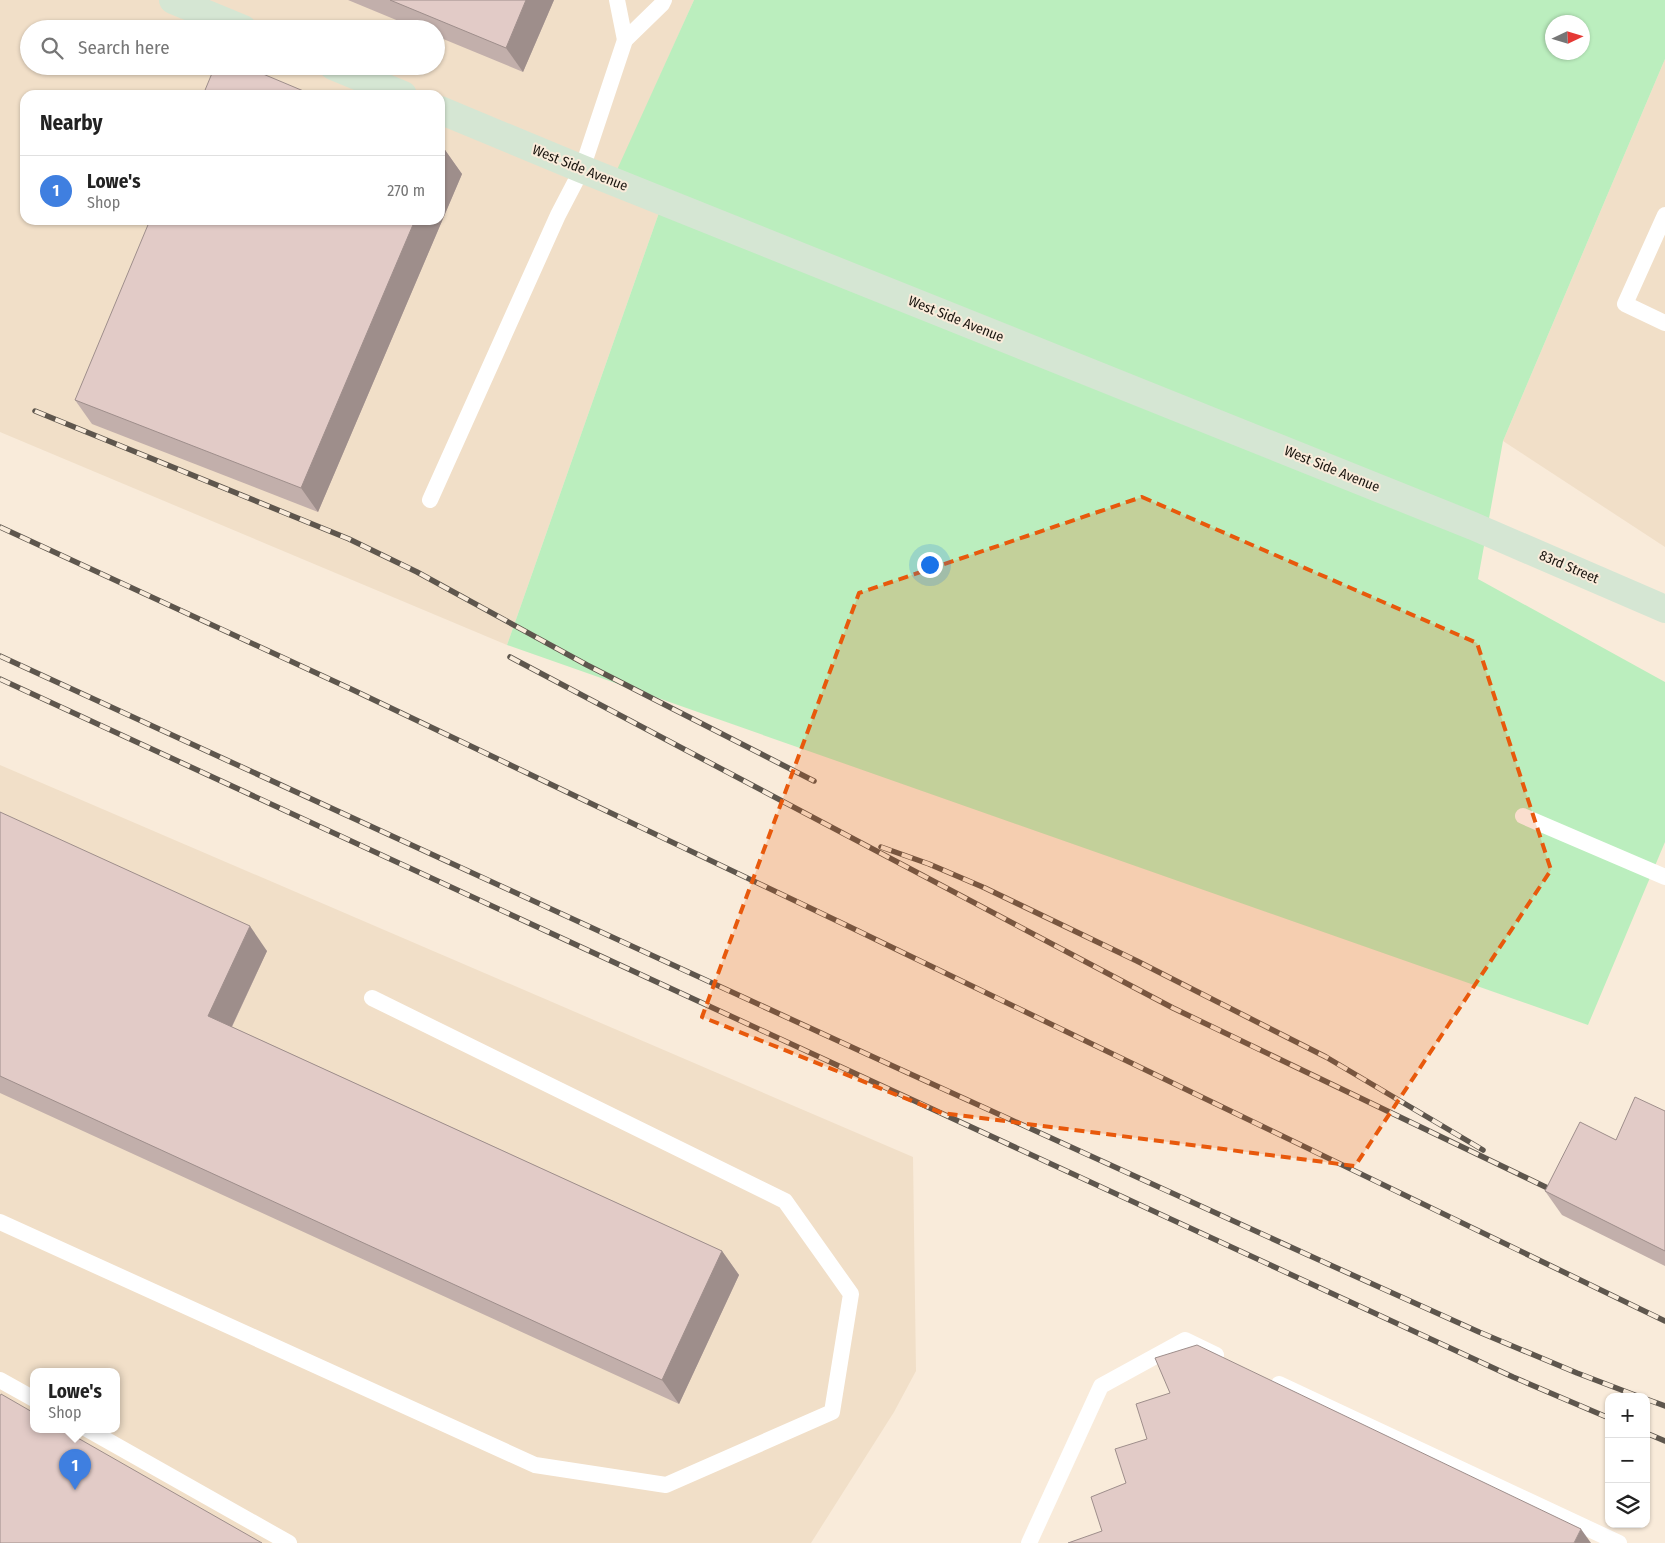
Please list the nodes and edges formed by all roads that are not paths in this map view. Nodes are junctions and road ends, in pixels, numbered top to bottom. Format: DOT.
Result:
graph roads {
  1 [pos="173,0"];
  2 [pos="617,0"];
  3 [pos="664,0"];
  4 [pos="221,20"];
  5 [pos="625,40"];
  6 [pos="355,75"];
  7 [pos="391,90"];
  8 [pos="445,112"];
  9 [pos="582,169"];
  10 [pos="1665,215"];
  11 [pos="1665,323"];
  12 [pos="430,500"];
  13 [pos="1473,526"];
  14 [pos="1665,609"];
  15 [pos="1523,816"];
  16 [pos="1665,877"];
  17 [pos="372,998"];
  18 [pos="0,1222"];
  19 [pos="1230,1362"];
  20 [pos="1266,1378"];
  21 [pos="0,1380"];
  22 [pos="30,1397"];
  23 [pos="94,1433"];
  24 [pos="289,1543"];
  25 [pos="1030,1543"];
  26 [pos="1619,1543"];
  1 -- 4 [label="street"];
  2 -- 5 [label="lane"];
  3 -- 5 [label="lane"];
  5 -- 9 [label="lane"];
  6 -- 7 [label="street"];
  8 -- 9 [label="street, West Side Avenue"];
  9 -- 12 [label="lane"];
  9 -- 13 [label="street, West Side Avenue"];
  10 -- 11 [label="lane"];
  13 -- 14 [label="street, 83rd Street"];
  15 -- 16 [label="lane"];
  17 -- 18 [label="lane"];
  19 -- 25 [label="lane"];
  20 -- 26 [label="lane"];
  21 -- 22 [label="lane"];
  23 -- 24 [label="lane"];
}
